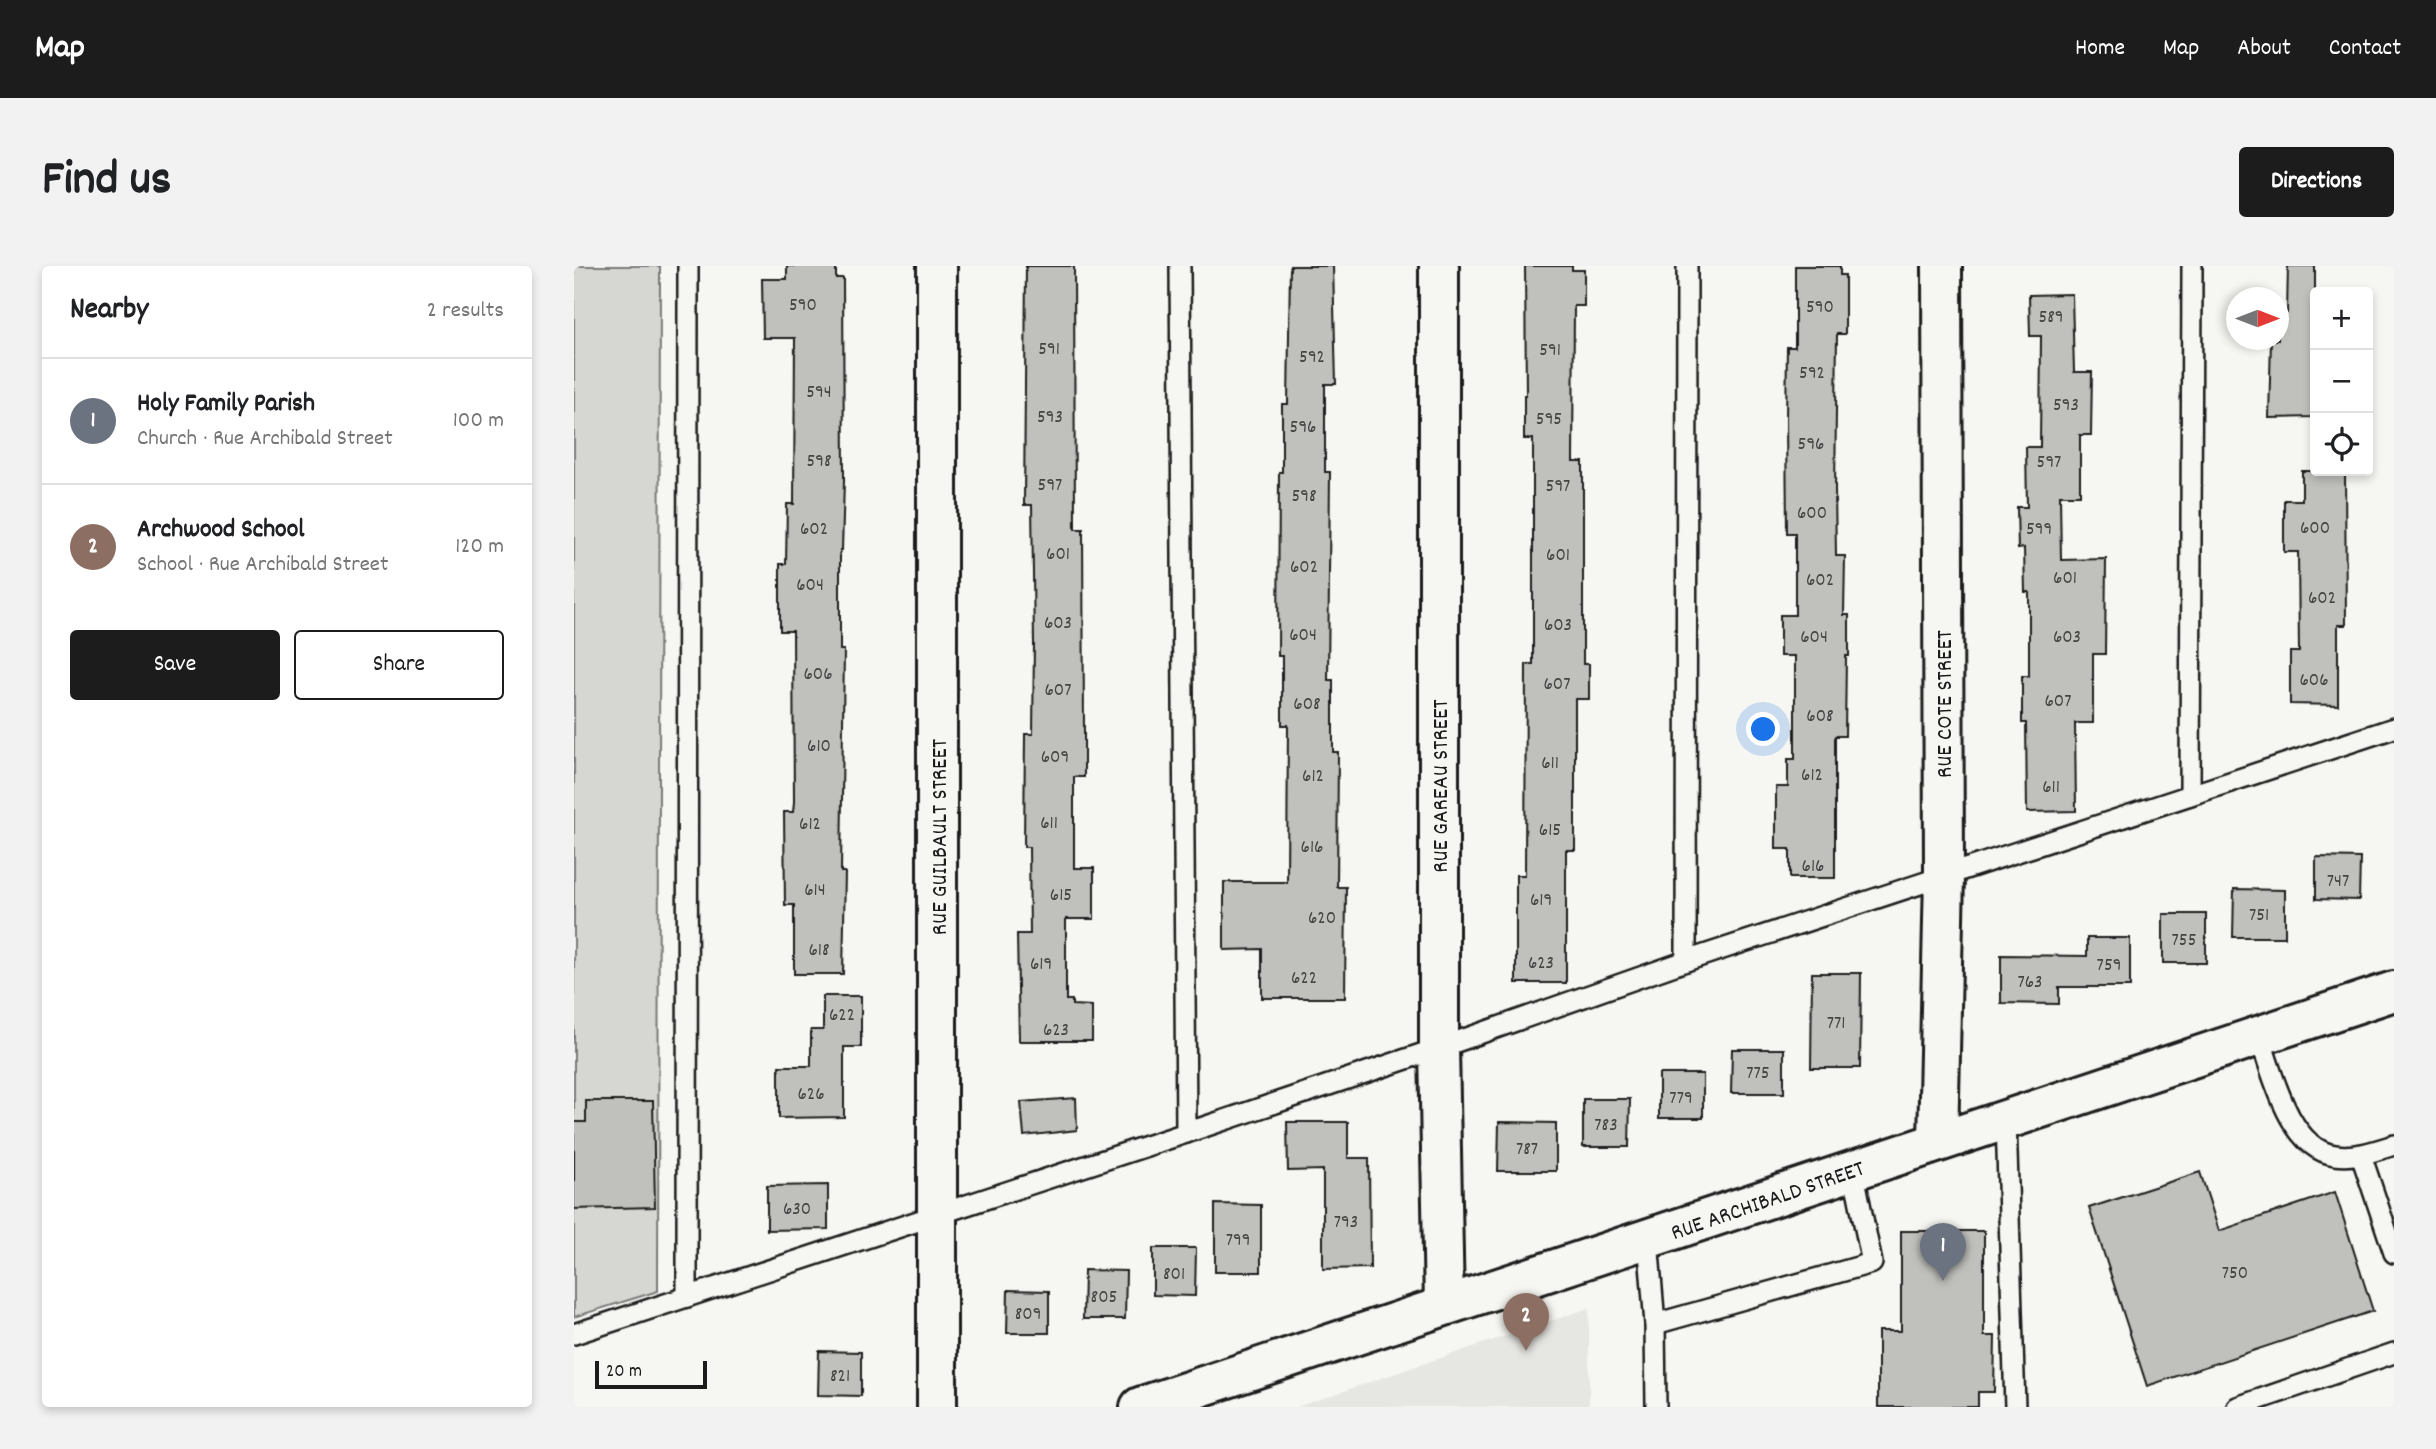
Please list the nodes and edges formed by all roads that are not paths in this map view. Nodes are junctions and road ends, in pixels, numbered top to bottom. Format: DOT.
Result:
graph roads {
  1 [pos="688,266"];
  2 [pos="937,266"];
  3 [pos="1180,266"];
  4 [pos="1439,266"];
  5 [pos="1687,266"];
  6 [pos="1942,266"];
  7 [pos="2192,266"];
  8 [pos="2394,728"];
  9 [pos="2190,795"];
  10 [pos="1944,876"];
  11 [pos="1686,961"];
  12 [pos="2394,991"];
  13 [pos="2259,1035"];
  14 [pos="1439,1048"];
  15 [pos="2006,1120"];
  16 [pos="1186,1133"];
  17 [pos="1938,1141"];
  18 [pos="2394,1145"];
  19 [pos="2361,1155"];
  20 [pos="1853,1170"];
  21 [pos="939,1214"];
  22 [pos="1648,1240"];
  23 [pos="2394,1253"];
  24 [pos="687,1297"];
  25 [pos="1444,1306"];
  26 [pos="1655,1324"];
  27 [pos="574,1334"];
  28 [pos="2394,1353"];
  29 [pos="937,1407"];
  30 [pos="1140,1407"];
  31 [pos="1656,1407"];
  32 [pos="2015,1407"];
  33 [pos="2237,1407"];
  1 -- 24 [label="lane"];
  2 -- 21 [label="street, RUE GUILBAULT STREET"];
  3 -- 16 [label="lane"];
  4 -- 14 [label="street, RUE GAREAU STREET"];
  5 -- 11 [label="lane"];
  6 -- 10 [label="street, RUE COTE STREET"];
  7 -- 9 [label="lane"];
  8 -- 9 [label="lane"];
  9 -- 10 [label="lane"];
  10 -- 11 [label="lane"];
  10 -- 17 [label="street, RUE COTE STREET"];
  11 -- 14 [label="lane"];
  12 -- 13 [label="street, RUE ARCHIBALD STREET"];
  13 -- 15 [label="street, RUE ARCHIBALD STREET"];
  13 -- 19 [label="lane"];
  14 -- 16 [label="lane"];
  14 -- 25 [label="street, RUE GAREAU STREET"];
  15 -- 17 [label="street, RUE ARCHIBALD STREET"];
  15 -- 32 [label="lane"];
  16 -- 21 [label="lane"];
  17 -- 20 [label="street, RUE ARCHIBALD STREET"];
  18 -- 19 [label="lane"];
  19 -- 23 [label="lane"];
  20 -- 22 [label="street, RUE ARCHIBALD STREET"];
  20 -- 26 [label="lane"];
  21 -- 24 [label="lane"];
  21 -- 29 [label="street, RUE GUILBAULT STREET"];
  22 -- 25 [label="street, RUE ARCHIBALD STREET"];
  22 -- 26 [label="lane"];
  24 -- 27 [label="lane"];
  25 -- 30 [label="street, RUE ARCHIBALD STREET"];
  26 -- 31 [label="lane"];
  28 -- 33 [label="lane"];
}
